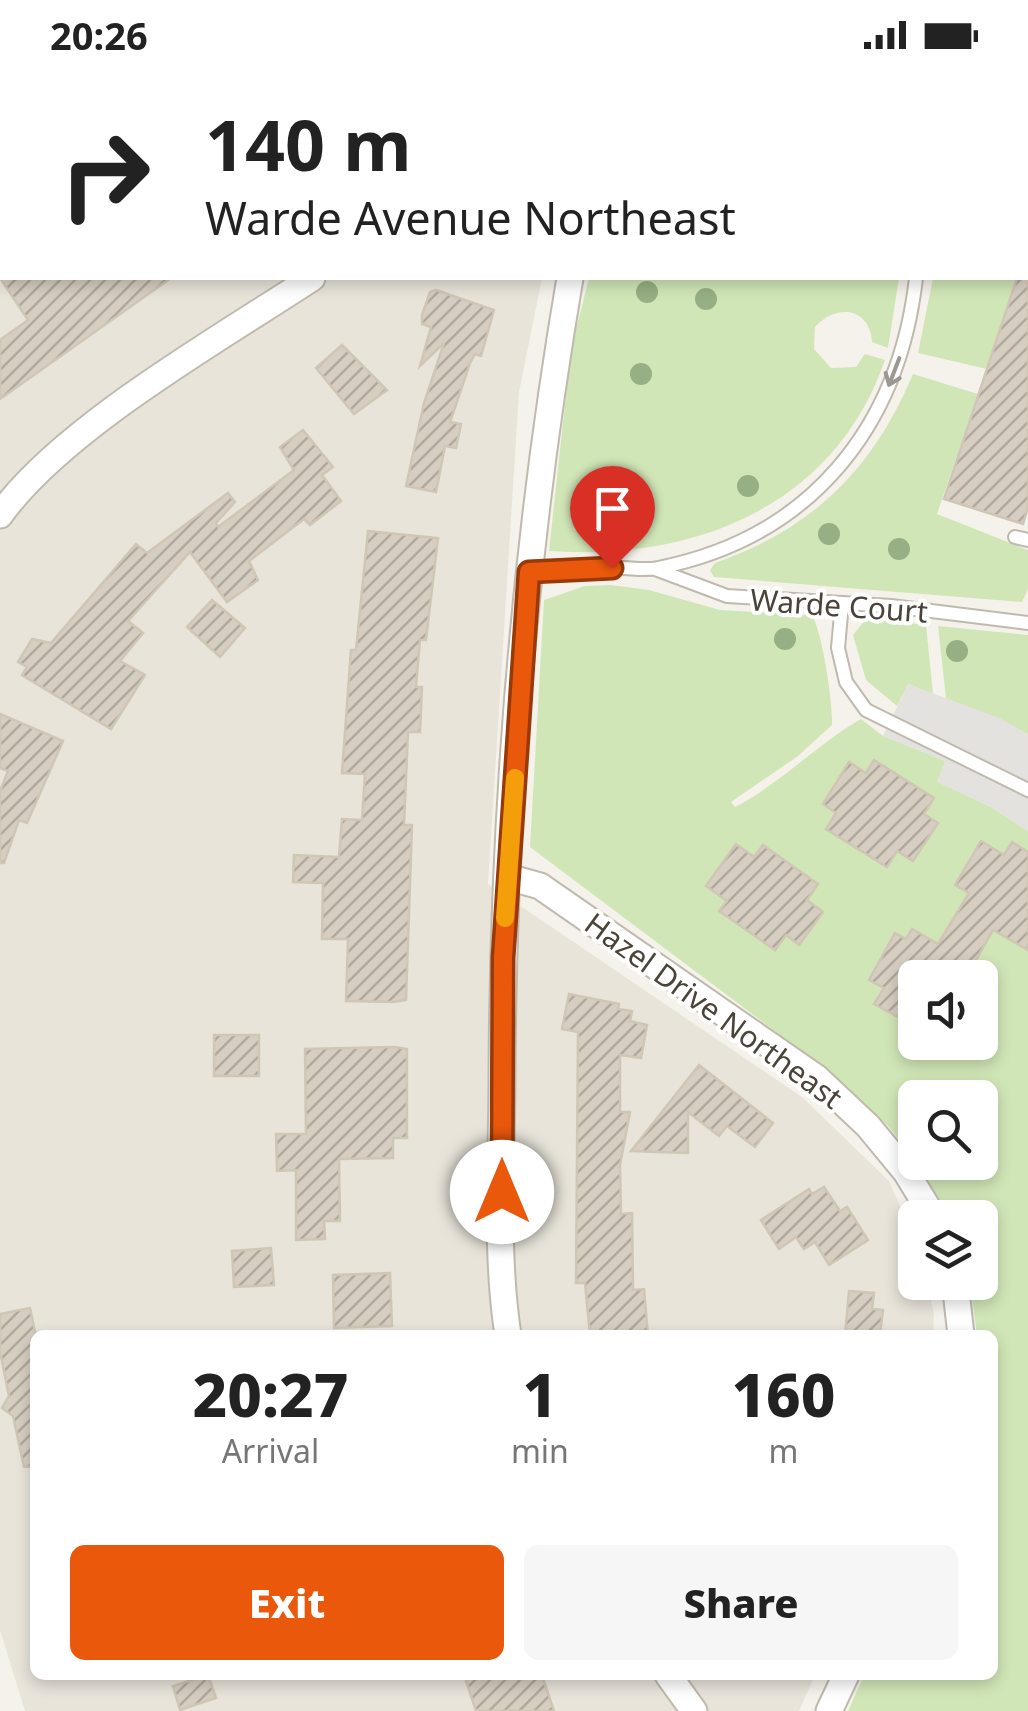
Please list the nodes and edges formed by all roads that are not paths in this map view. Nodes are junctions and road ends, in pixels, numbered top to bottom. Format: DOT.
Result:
graph roads {
  1 [pos="309,280"];
  2 [pos="570,280"];
  3 [pos="916,280"];
  4 [pos="0,515"];
  5 [pos="655,569"];
  6 [pos="529,572"];
  7 [pos="842,603"];
  8 [pos="1028,623"];
  9 [pos="1028,790"];
  10 [pos="508,877"];
  11 [pos="923,1200"];
  12 [pos="958,1300"];
  13 [pos="508,1330"];
  14 [pos="961,1330"];
  15 [pos="672,1680"];
  16 [pos="844,1680"];
  17 [pos="694,1711"];
  18 [pos="829,1711"];
  1 -- 4 [label="street"];
  2 -- 6 [label="street"];
  3 -- 5 [label="lane, one-way"];
  5 -- 6 [label="lane"];
  5 -- 7 [label="lane, Warde Court"];
  6 -- 10 [label="street"];
  7 -- 8 [label="lane, Warde Court"];
  7 -- 9 [label="lane"];
  10 -- 11 [label="street, Hazel Drive Northeast"];
  10 -- 13 [label="street"];
  12 -- 14 [label="street"];
  15 -- 17 [label="street"];
  16 -- 18 [label="street"];
}
